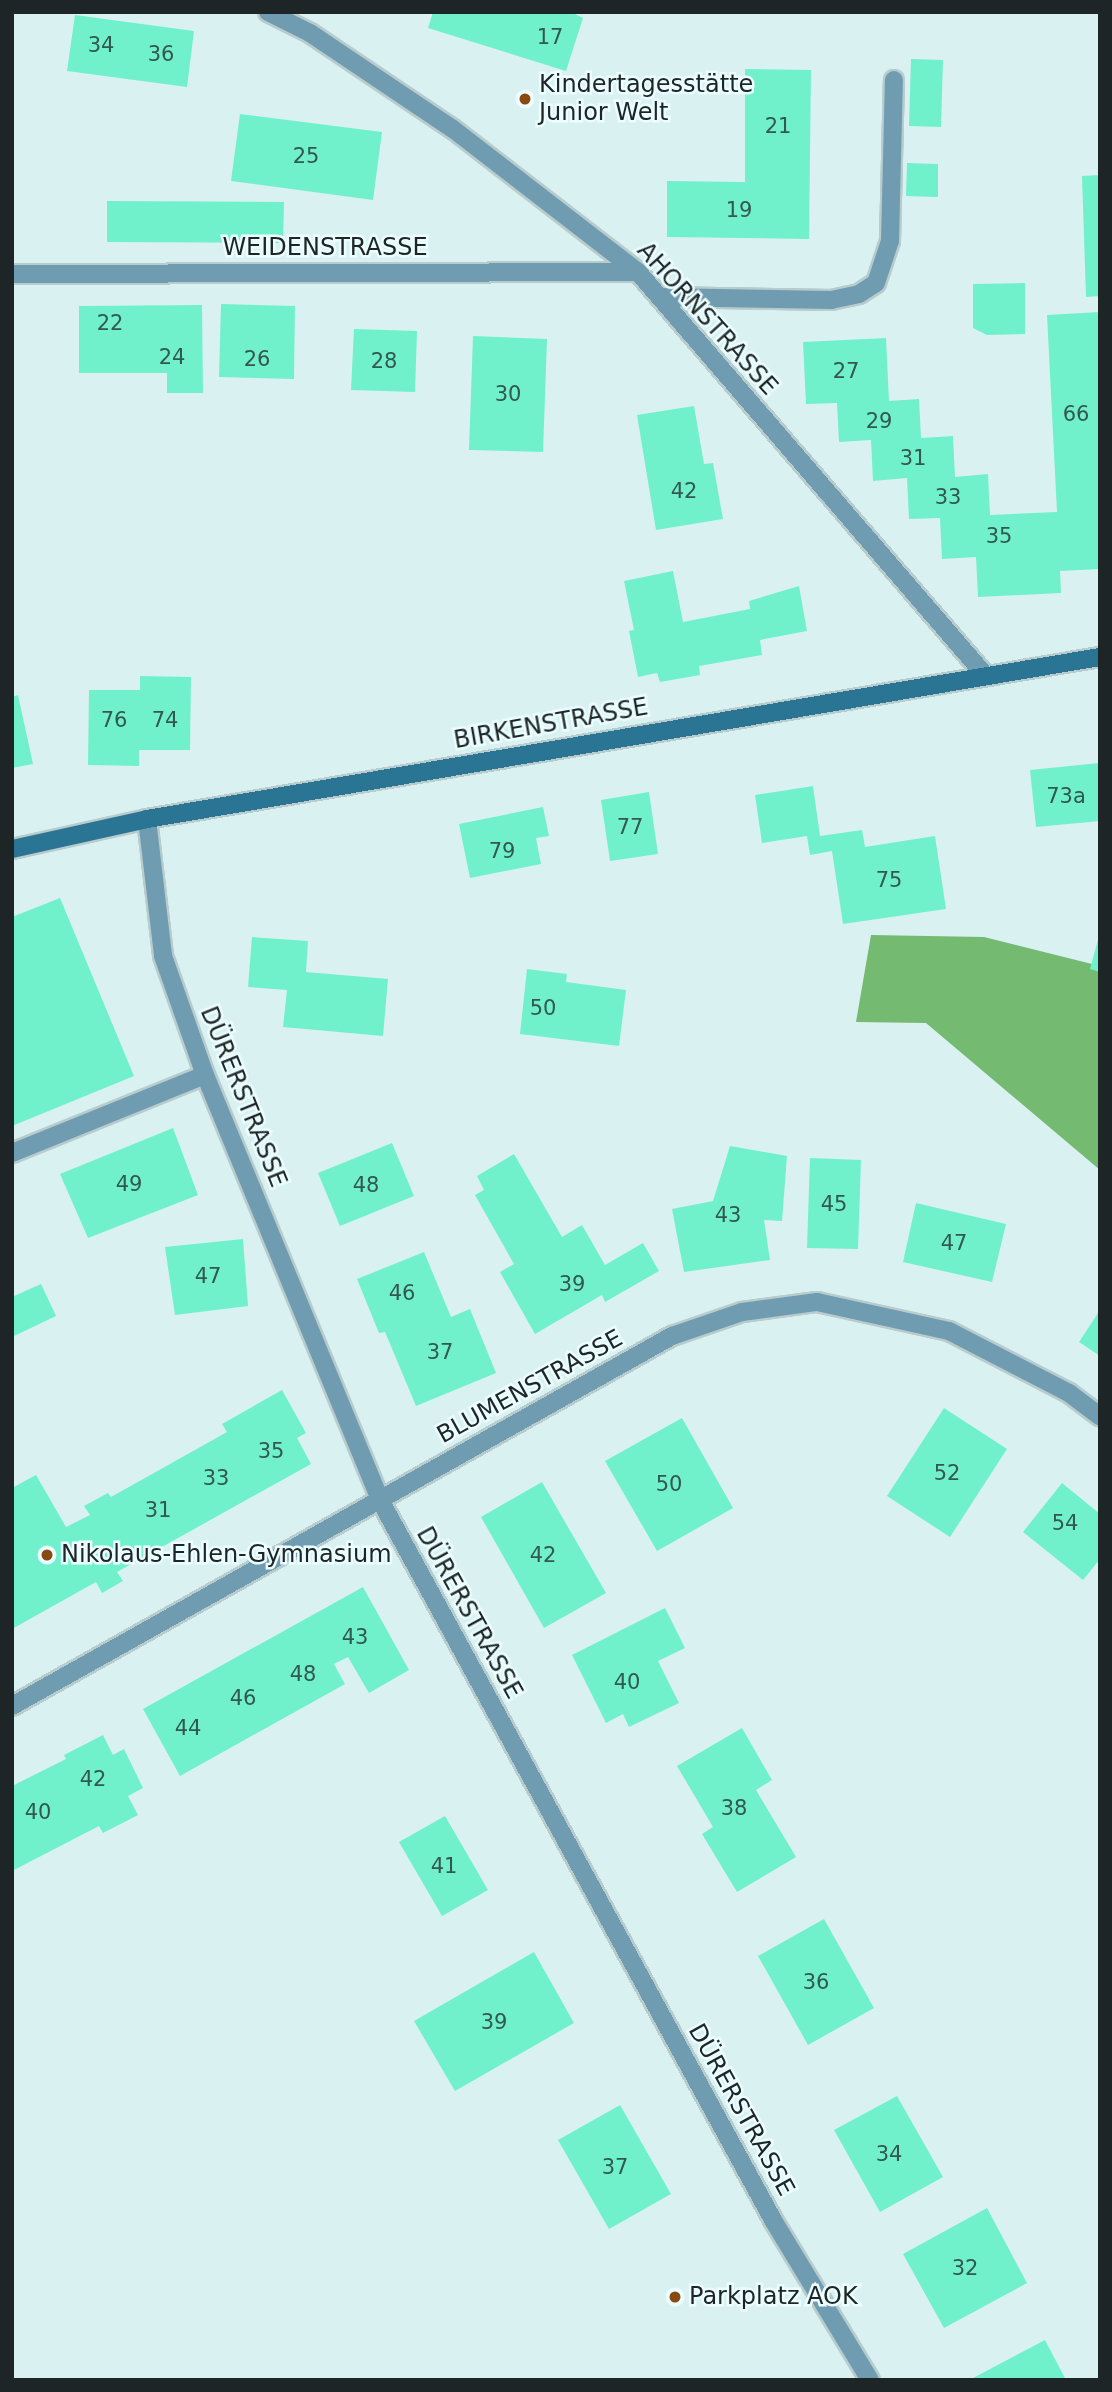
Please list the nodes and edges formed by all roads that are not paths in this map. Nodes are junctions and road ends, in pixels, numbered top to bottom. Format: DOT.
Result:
graph roads {
  1 [pos="268,12"];
  2 [pos="894,79"];
  3 [pos="638,272"];
  4 [pos="12,274"];
  5 [pos="660,297"];
  6 [pos="1100,657"];
  7 [pos="984,674"];
  8 [pos="146,819"];
  9 [pos="12,849"];
  10 [pos="205,1075"];
  11 [pos="12,1153"];
  12 [pos="1100,1416"];
  13 [pos="380,1500"];
  14 [pos="12,1706"];
  15 [pos="870,2380"];
  1 -- 3 [label="street, AHORNSTRASSE"];
  2 -- 5 [label="street"];
  3 -- 4 [label="street, WEIDENSTRASSE"];
  3 -- 5 [label="street, AHORNSTRASSE"];
  5 -- 7 [label="street, AHORNSTRASSE"];
  6 -- 7 [label="street, BIRKENSTRASSE"];
  7 -- 8 [label="street, BIRKENSTRASSE"];
  8 -- 9 [label="street, BIRKENSTRASSE"];
  8 -- 10 [label="street, DÜRERSTRASSE"];
  10 -- 11 [label="street"];
  10 -- 13 [label="street, DÜRERSTRASSE"];
  12 -- 13 [label="street, BLUMENSTRASSE"];
  13 -- 14 [label="street, BLUMENSTRASSE"];
  13 -- 15 [label="street, DÜRERSTRASSE"];
}
